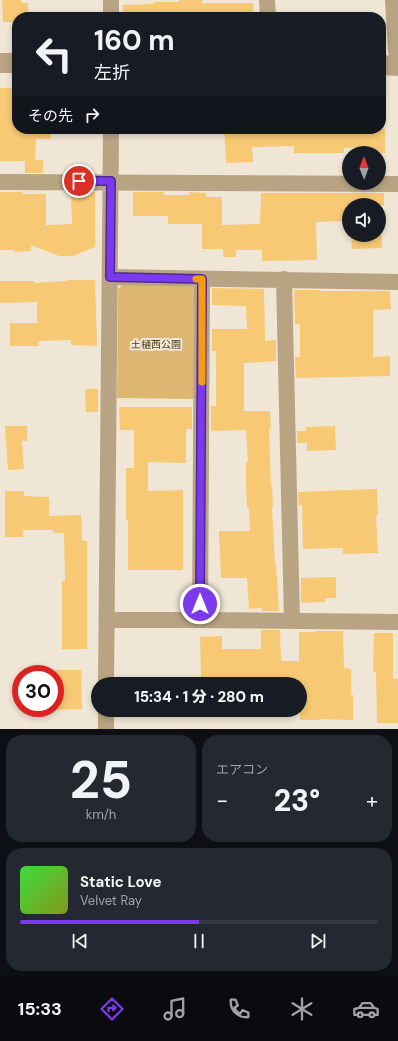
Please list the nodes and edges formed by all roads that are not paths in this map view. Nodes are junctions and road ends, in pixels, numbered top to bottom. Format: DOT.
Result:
graph roads {
  1 [pos="111,0"];
  2 [pos="268,0"];
  3 [pos="395,0"];
  4 [pos="111,12"];
  5 [pos="268,12"];
  6 [pos="398,51"];
  7 [pos="0,63"];
  8 [pos="12,63"];
  9 [pos="386,66"];
  10 [pos="398,66"];
  11 [pos="111,134"];
  12 [pos="111,181"];
  13 [pos="0,182"];
  14 [pos="398,184"];
  15 [pos="110,277"];
  16 [pos="202,279"];
  17 [pos="284,279"];
  18 [pos="398,282"];
  19 [pos="107,620"];
  20 [pos="200,620"];
  21 [pos="292,620"];
  22 [pos="398,622"];
  23 [pos="106,677"];
  24 [pos="106,717"];
  25 [pos="106,729"];
  1 -- 4 [label="street"];
  2 -- 5 [label="street"];
  3 -- 6 [label="street"];
  7 -- 8 [label="street"];
  9 -- 10 [label="street"];
  11 -- 12 [label="street"];
  12 -- 13 [label="street"];
  12 -- 14 [label="street"];
  12 -- 15 [label="street"];
  15 -- 16 [label="street"];
  15 -- 19 [label="street"];
  16 -- 17 [label="street"];
  16 -- 20 [label="street"];
  17 -- 18 [label="street"];
  17 -- 21 [label="street"];
  19 -- 20 [label="street"];
  19 -- 23 [label="street"];
  20 -- 21 [label="street"];
  21 -- 22 [label="street"];
  24 -- 25 [label="street"];
}
